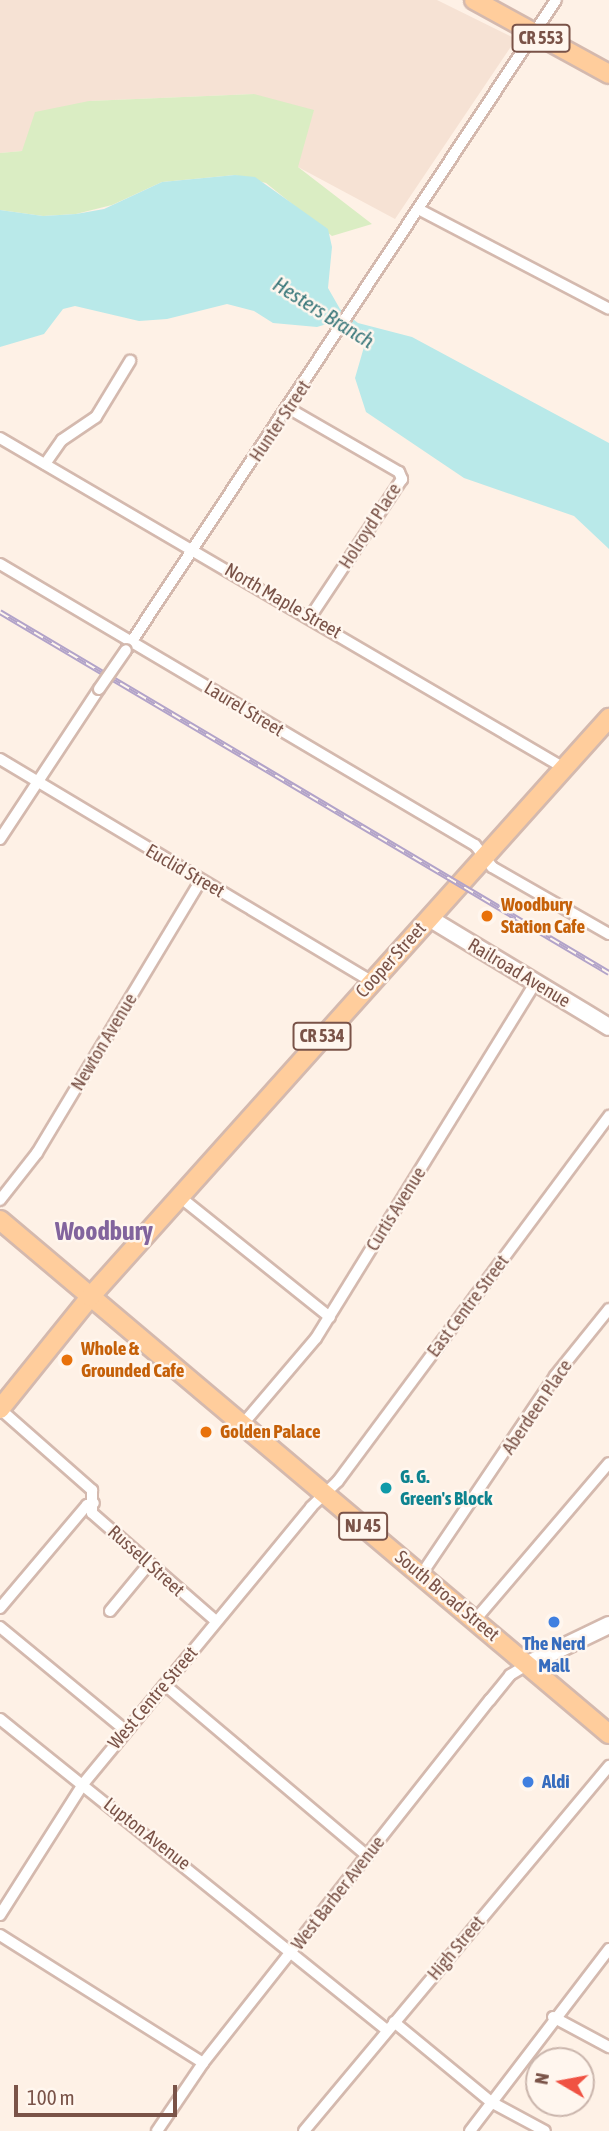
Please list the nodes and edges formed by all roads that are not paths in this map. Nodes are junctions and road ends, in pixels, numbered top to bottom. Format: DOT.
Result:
graph roads {
  1 [pos="474,0"];
  2 [pos="556,0"];
  3 [pos="533,34"];
  4 [pos="609,75"];
  5 [pos="420,210"];
  6 [pos="609,309"];
  7 [pos="130,361"];
  8 [pos="288,408"];
  9 [pos="0,438"];
  10 [pos="45,464"];
  11 [pos="193,550"];
  12 [pos="0,564"];
  13 [pos="311,617"];
  14 [pos="129,647"];
  15 [pos="609,718"];
  16 [pos="0,760"];
  17 [pos="564,768"];
  18 [pos="37,783"];
  19 [pos="0,839"];
  20 [pos="485,857"];
  21 [pos="201,880"];
  22 [pos="429,918"];
  23 [pos="609,934"];
  24 [pos="371,981"];
  25 [pos="535,984"];
  26 [pos="609,1027"];
  27 [pos="609,1116"];
  28 [pos="180,1197"];
  29 [pos="0,1200"];
  30 [pos="1,1224"];
  31 [pos="90,1297"];
  32 [pos="609,1310"];
  33 [pos="330,1317"];
  34 [pos="0,1409"];
  35 [pos="242,1425"];
  36 [pos="609,1463"];
  37 [pos="325,1494"];
  38 [pos="94,1503"];
  39 [pos="148,1565"];
  40 [pos="421,1575"];
  41 [pos="0,1608"];
  42 [pos="110,1611"];
  43 [pos="475,1620"];
  44 [pos="216,1621"];
  45 [pos="609,1625"];
  46 [pos="0,1627"];
  47 [pos="528,1664"];
  48 [pos="165,1685"];
  49 [pos="0,1719"];
  50 [pos="126,1731"];
  51 [pos="609,1734"];
  52 [pos="609,1766"];
  53 [pos="83,1784"];
  54 [pos="367,1856"];
  55 [pos="0,1916"];
  56 [pos="0,1935"];
  57 [pos="609,1949"];
  58 [pos="293,1950"];
  59 [pos="554,2017"];
  60 [pos="391,2026"];
  61 [pos="609,2047"];
  62 [pos="204,2063"];
  63 [pos="491,2102"];
  64 [pos="157,2131"];
  65 [pos="304,2131"];
  66 [pos="470,2131"];
  67 [pos="545,2131"];
  1 -- 3 [label="main road, CR 553"];
  2 -- 3 [label="street, Hunter Street"];
  3 -- 4 [label="main road, CR 553"];
  3 -- 5 [label="street, Hunter Street"];
  5 -- 6 [label="street"];
  5 -- 8 [label="street, Hunter Street"];
  7 -- 10 [label="street"];
  8 -- 11 [label="street, Hunter Street"];
  8 -- 13 [label="street, Holroyd Place"];
  9 -- 10 [label="street, North Maple Street"];
  10 -- 11 [label="street, North Maple Street"];
  11 -- 13 [label="street, North Maple Street"];
  11 -- 14 [label="street, Hunter Street"];
  12 -- 14 [label="street, Laurel Street"];
  13 -- 17 [label="street, North Maple Street"];
  14 -- 18 [label="street, Hunter Street, bridge"];
  14 -- 20 [label="street, Laurel Street"];
  15 -- 17 [label="main road, Cooper Street / CR 534"];
  16 -- 18 [label="street, Euclid Street"];
  17 -- 20 [label="main road, Cooper Street / CR 534"];
  18 -- 19 [label="street, Hunter Street"];
  18 -- 21 [label="street, Euclid Street"];
  20 -- 22 [label="main road, Cooper Street / CR 534"];
  20 -- 23 [label="street, Laurel Street"];
  21 -- 24 [label="street, Euclid Street"];
  21 -- 29 [label="street, Newton Avenue"];
  22 -- 24 [label="main road, Cooper Street / CR 534"];
  22 -- 25 [label="street, Railroad Avenue"];
  24 -- 28 [label="main road, Cooper Street / CR 534"];
  25 -- 26 [label="street, Railroad Avenue"];
  25 -- 33 [label="street, Curtis Avenue"];
  27 -- 37 [label="street, East Centre Street"];
  28 -- 31 [label="main road, Cooper Street / CR 534"];
  28 -- 33 [label="street"];
  30 -- 31 [label="main road, NJ 45"];
  31 -- 34 [label="main road, Cooper Street"];
  31 -- 35 [label="main road, South Broad Street / NJ 45"];
  32 -- 40 [label="street, Aberdeen Place"];
  33 -- 35 [label="street, Curtis Avenue"];
  34 -- 38 [label="street, Russell Street"];
  35 -- 37 [label="main road, South Broad Street / NJ 45"];
  36 -- 43 [label="street"];
  37 -- 40 [label="main road, South Broad Street / NJ 45"];
  37 -- 44 [label="street, West Centre Street"];
  38 -- 39 [label="street, Russell Street"];
  38 -- 41 [label="street"];
  39 -- 42 [label="street"];
  39 -- 44 [label="street, Russell Street"];
  40 -- 43 [label="main road, South Broad Street / NJ 45"];
  43 -- 47 [label="main road, South Broad Street / NJ 45"];
  44 -- 48 [label="street, West Centre Street"];
  45 -- 47 [label="street"];
  46 -- 50 [label="street"];
  47 -- 51 [label="main road, South Broad Street / NJ 45"];
  47 -- 54 [label="street, West Barber Avenue"];
  48 -- 50 [label="street, West Centre Street"];
  48 -- 54 [label="street"];
  49 -- 53 [label="street, Lupton Avenue"];
  50 -- 53 [label="street, West Centre Street"];
  52 -- 60 [label="street, High Street"];
  53 -- 55 [label="street, West Centre Street"];
  53 -- 58 [label="street, Lupton Avenue"];
  54 -- 58 [label="street, West Barber Avenue"];
  56 -- 62 [label="street"];
  57 -- 59 [label="street"];
  58 -- 60 [label="street, Lupton Avenue"];
  58 -- 62 [label="street, West Barber Avenue"];
  59 -- 61 [label="street"];
  59 -- 63 [label="street"];
  60 -- 63 [label="street, Lupton Avenue"];
  60 -- 65 [label="street, High Street"];
  62 -- 64 [label="street, West Barber Avenue"];
  63 -- 66 [label="street"];
  63 -- 67 [label="street, Lupton Avenue"];
}
